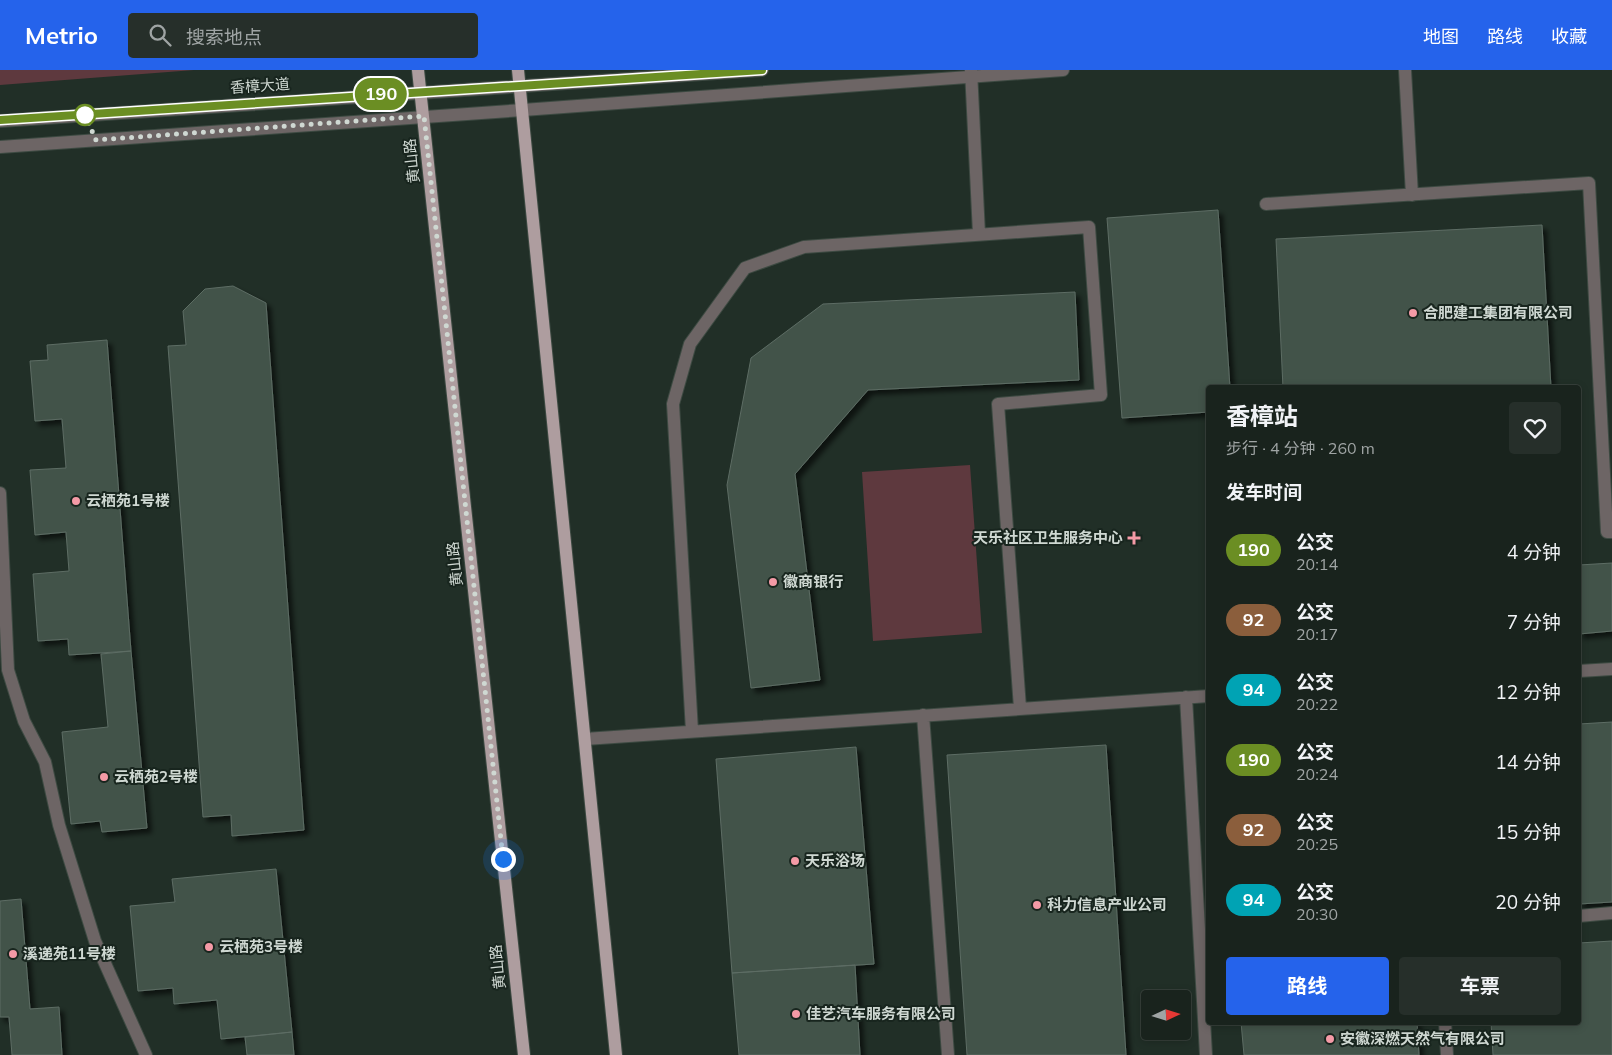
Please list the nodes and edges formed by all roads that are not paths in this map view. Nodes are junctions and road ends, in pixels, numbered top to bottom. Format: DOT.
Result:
graph roads {
  1 [pos="418,70"];
  2 [pos="518,70"];
  3 [pos="762,70"];
  4 [pos="1062,70"];
  5 [pos="1405,70"];
  6 [pos="971,73"];
  7 [pos="520,86"];
  8 [pos="420,92"];
  9 [pos="523,110"];
  10 [pos="424,116"];
  11 [pos="0,120"];
  12 [pos="0,147"];
  13 [pos="1412,195"];
  14 [pos="1266,204"];
  15 [pos="979,234"];
  16 [pos="0,493"];
  17 [pos="1612,532"];
  18 [pos="1612,669"];
  19 [pos="1581,671"];
  20 [pos="1206,696"];
  21 [pos="1186,697"];
  22 [pos="1020,708"];
  23 [pos="923,715"];
  24 [pos="692,731"];
  25 [pos="585,739"];
  26 [pos="1612,913"];
  27 [pos="1581,916"];
  28 [pos="1444,1025"];
  29 [pos="146,1055"];
  30 [pos="524,1055"];
  31 [pos="616,1055"];
  32 [pos="948,1055"];
  33 [pos="1206,1055"];
  34 [pos="1447,1055"];
  1 -- 8 [label="main road, 黄山路"];
  2 -- 7 [label="main road"];
  3 -- 7 [label="street, 香樟大道"];
  4 -- 6 [label="street"];
  5 -- 13 [label="street"];
  6 -- 9 [label="street"];
  6 -- 15 [label="street"];
  7 -- 8 [label="street, 香樟大道"];
  7 -- 9 [label="main road"];
  8 -- 10 [label="main road, 黄山路"];
  8 -- 11 [label="street, 香樟大道"];
  9 -- 10 [label="street"];
  9 -- 25 [label="main road"];
  10 -- 12 [label="street"];
  10 -- 30 [label="main road, 黄山路"];
  13 -- 14 [label="street"];
  13 -- 17 [label="street"];
  15 -- 22 [label="street"];
  15 -- 24 [label="street"];
  16 -- 29 [label="street"];
  18 -- 19 [label="street"];
  20 -- 21 [label="street"];
  21 -- 22 [label="street"];
  21 -- 33 [label="street"];
  22 -- 23 [label="street"];
  23 -- 24 [label="street"];
  23 -- 32 [label="street"];
  24 -- 25 [label="street"];
  25 -- 31 [label="main road"];
  26 -- 27 [label="street"];
  28 -- 34 [label="street"];
}
